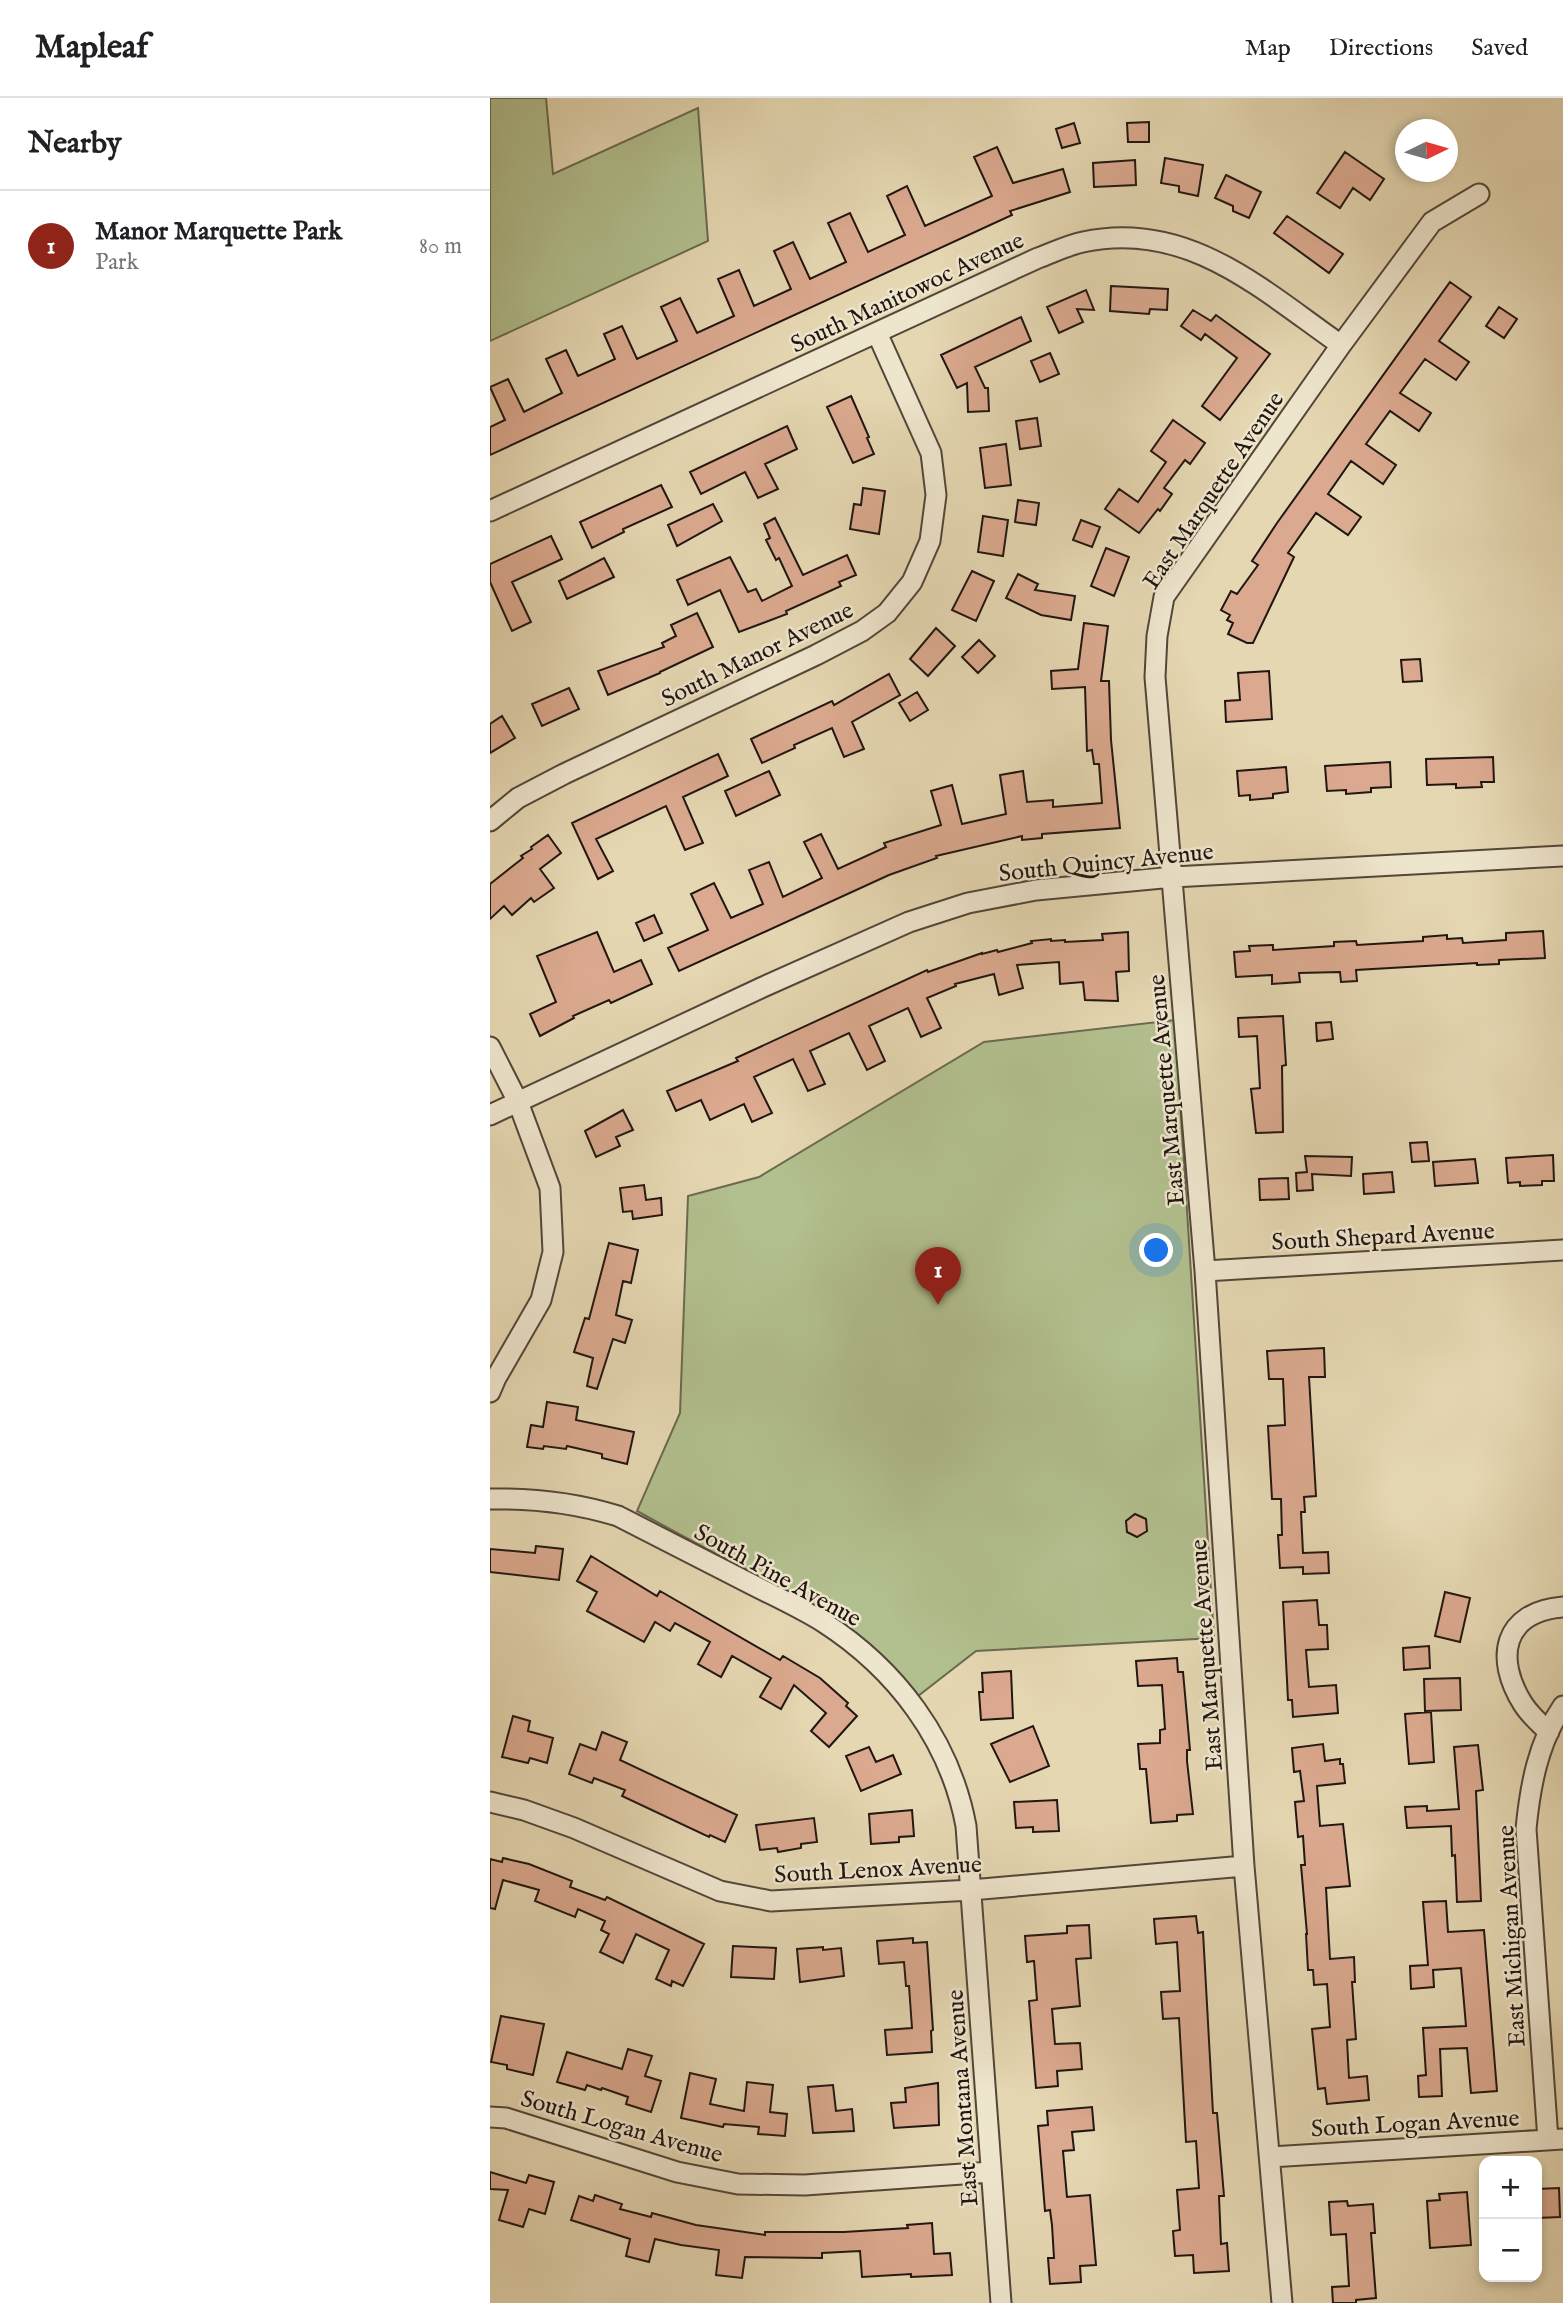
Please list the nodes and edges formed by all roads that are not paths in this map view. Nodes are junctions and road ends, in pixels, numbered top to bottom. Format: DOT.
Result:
graph roads {
  1 [pos="1479,194"];
  2 [pos="877,333"];
  3 [pos="1341,345"];
  4 [pos="490,511"];
  5 [pos="490,821"];
  6 [pos="1563,856"];
  7 [pos="1173,877"];
  8 [pos="490,1047"];
  9 [pos="518,1102"];
  10 [pos="490,1115"];
  11 [pos="1563,1250"];
  12 [pos="1205,1271"];
  13 [pos="490,1392"];
  14 [pos="490,1499"];
  15 [pos="1563,1607"];
  16 [pos="1563,1706"];
  17 [pos="1549,1732"];
  18 [pos="490,1802"];
  19 [pos="1244,1866"];
  20 [pos="971,1890"];
  21 [pos="490,2117"];
  22 [pos="1556,2139"];
  23 [pos="1270,2157"];
  24 [pos="991,2172"];
  25 [pos="1002,2303"];
  26 [pos="1282,2303"];
  1 -- 3 [label="street, East Marquette Avenue"];
  2 -- 3 [label="street, South Manitowoc Avenue"];
  2 -- 4 [label="street, South Manitowoc Avenue"];
  2 -- 5 [label="street, South Manor Avenue"];
  3 -- 7 [label="street, East Marquette Avenue"];
  6 -- 7 [label="street, South Quincy Avenue"];
  7 -- 9 [label="street, South Quincy Avenue"];
  7 -- 12 [label="street, East Marquette Avenue"];
  8 -- 9 [label="street"];
  9 -- 10 [label="street, South Quincy Avenue"];
  9 -- 13 [label="street"];
  11 -- 12 [label="street, South Shepard Avenue"];
  12 -- 19 [label="street, East Marquette Avenue"];
  14 -- 20 [label="street, South Pine Avenue"];
  15 -- 17 [label="street"];
  16 -- 17 [label="street, East Michigan Avenue"];
  17 -- 22 [label="street, East Michigan Avenue"];
  18 -- 20 [label="street, South Lenox Avenue"];
  19 -- 20 [label="street, South Lenox Avenue"];
  19 -- 23 [label="street, East Marquette Avenue"];
  20 -- 24 [label="street, East Montana Avenue"];
  21 -- 24 [label="street, South Logan Avenue"];
  22 -- 23 [label="street, South Logan Avenue"];
  23 -- 26 [label="street, East Marquette Avenue"];
  24 -- 25 [label="street, East Montana Avenue"];
}
